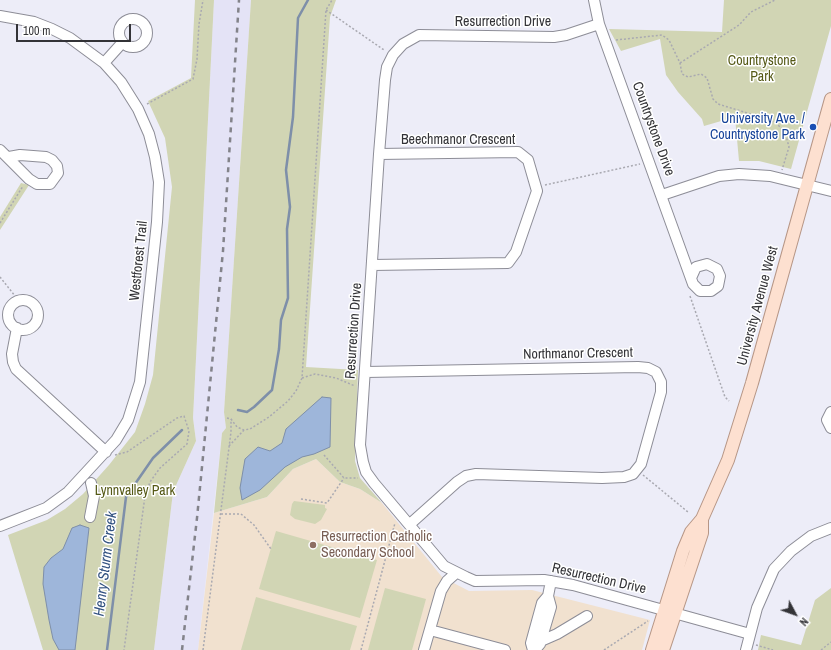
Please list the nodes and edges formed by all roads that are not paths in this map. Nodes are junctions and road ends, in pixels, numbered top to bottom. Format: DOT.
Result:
graph roads {
  1 [pos="594,0"];
  2 [pos="0,16"];
  3 [pos="599,24"];
  4 [pos="122,43"];
  5 [pos="104,63"];
  6 [pos="831,99"];
  7 [pos="0,150"];
  8 [pos="379,154"];
  9 [pos="8,157"];
  10 [pos="806,184"];
  11 [pos="831,191"];
  12 [pos="662,195"];
  13 [pos="372,265"];
  14 [pos="692,278"];
  15 [pos="17,328"];
  16 [pos="366,372"];
  17 [pos="831,412"];
  18 [pos="831,428"];
  19 [pos="106,452"];
  20 [pos="91,483"];
  21 [pos="90,517"];
  22 [pos="410,524"];
  23 [pos="0,526"];
  24 [pos="831,528"];
  25 [pos="456,572"];
  26 [pos="550,581"];
  27 [pos="548,596"];
  28 [pos="669,611"];
  29 [pos="587,616"];
  30 [pos="430,630"];
  31 [pos="750,634"];
  32 [pos="541,641"];
  33 [pos="750,647"];
  34 [pos="424,650"];
  35 [pos="505,650"];
  36 [pos="534,650"];
  37 [pos="652,650"];
  38 [pos="663,650"];
  1 -- 3 [label="street, Countrystone Drive"];
  2 -- 5 [label="street, Westforest Trail"];
  3 -- 8 [label="street, Resurrection Drive"];
  3 -- 12 [label="street, Countrystone Drive"];
  4 -- 5 [label="street"];
  5 -- 19 [label="street, Westforest Trail"];
  6 -- 10 [label="main road, University Avenue West"];
  7 -- 9 [label="street"];
  8 -- 13 [label="street, Resurrection Drive"];
  8 -- 13 [label="street, Beechmanor Crescent"];
  9 -- 9 [label="street"];
  10 -- 11 [label="street, Countrystone Drive"];
  10 -- 12 [label="street, Countrystone Drive"];
  10 -- 28 [label="main road, University Avenue West"];
  12 -- 14 [label="street"];
  13 -- 16 [label="street, Resurrection Drive"];
  15 -- 15 [label="street"];
  15 -- 19 [label="street"];
  16 -- 22 [label="street, Resurrection Drive"];
  16 -- 22 [label="street, Northmanor Crescent"];
  17 -- 18 [label="street"];
  19 -- 23 [label="street, Westforest Trail"];
  20 -- 21 [label="street"];
  22 -- 25 [label="street, Resurrection Drive"];
  24 -- 31 [label="street"];
  25 -- 26 [label="street, Resurrection Drive"];
  25 -- 30 [label="street"];
  26 -- 27 [label="street"];
  26 -- 28 [label="street, Resurrection Drive"];
  27 -- 32 [label="street"];
  27 -- 36 [label="street"];
  28 -- 31 [label="street, Resurrection Drive"];
  28 -- 37 [label="main road, University Avenue West"];
  28 -- 38 [label="main road, University Avenue West"];
  29 -- 32 [label="street"];
  30 -- 34 [label="street"];
  30 -- 35 [label="street"];
  31 -- 33 [label="street"];
  32 -- 36 [label="street"];
}
